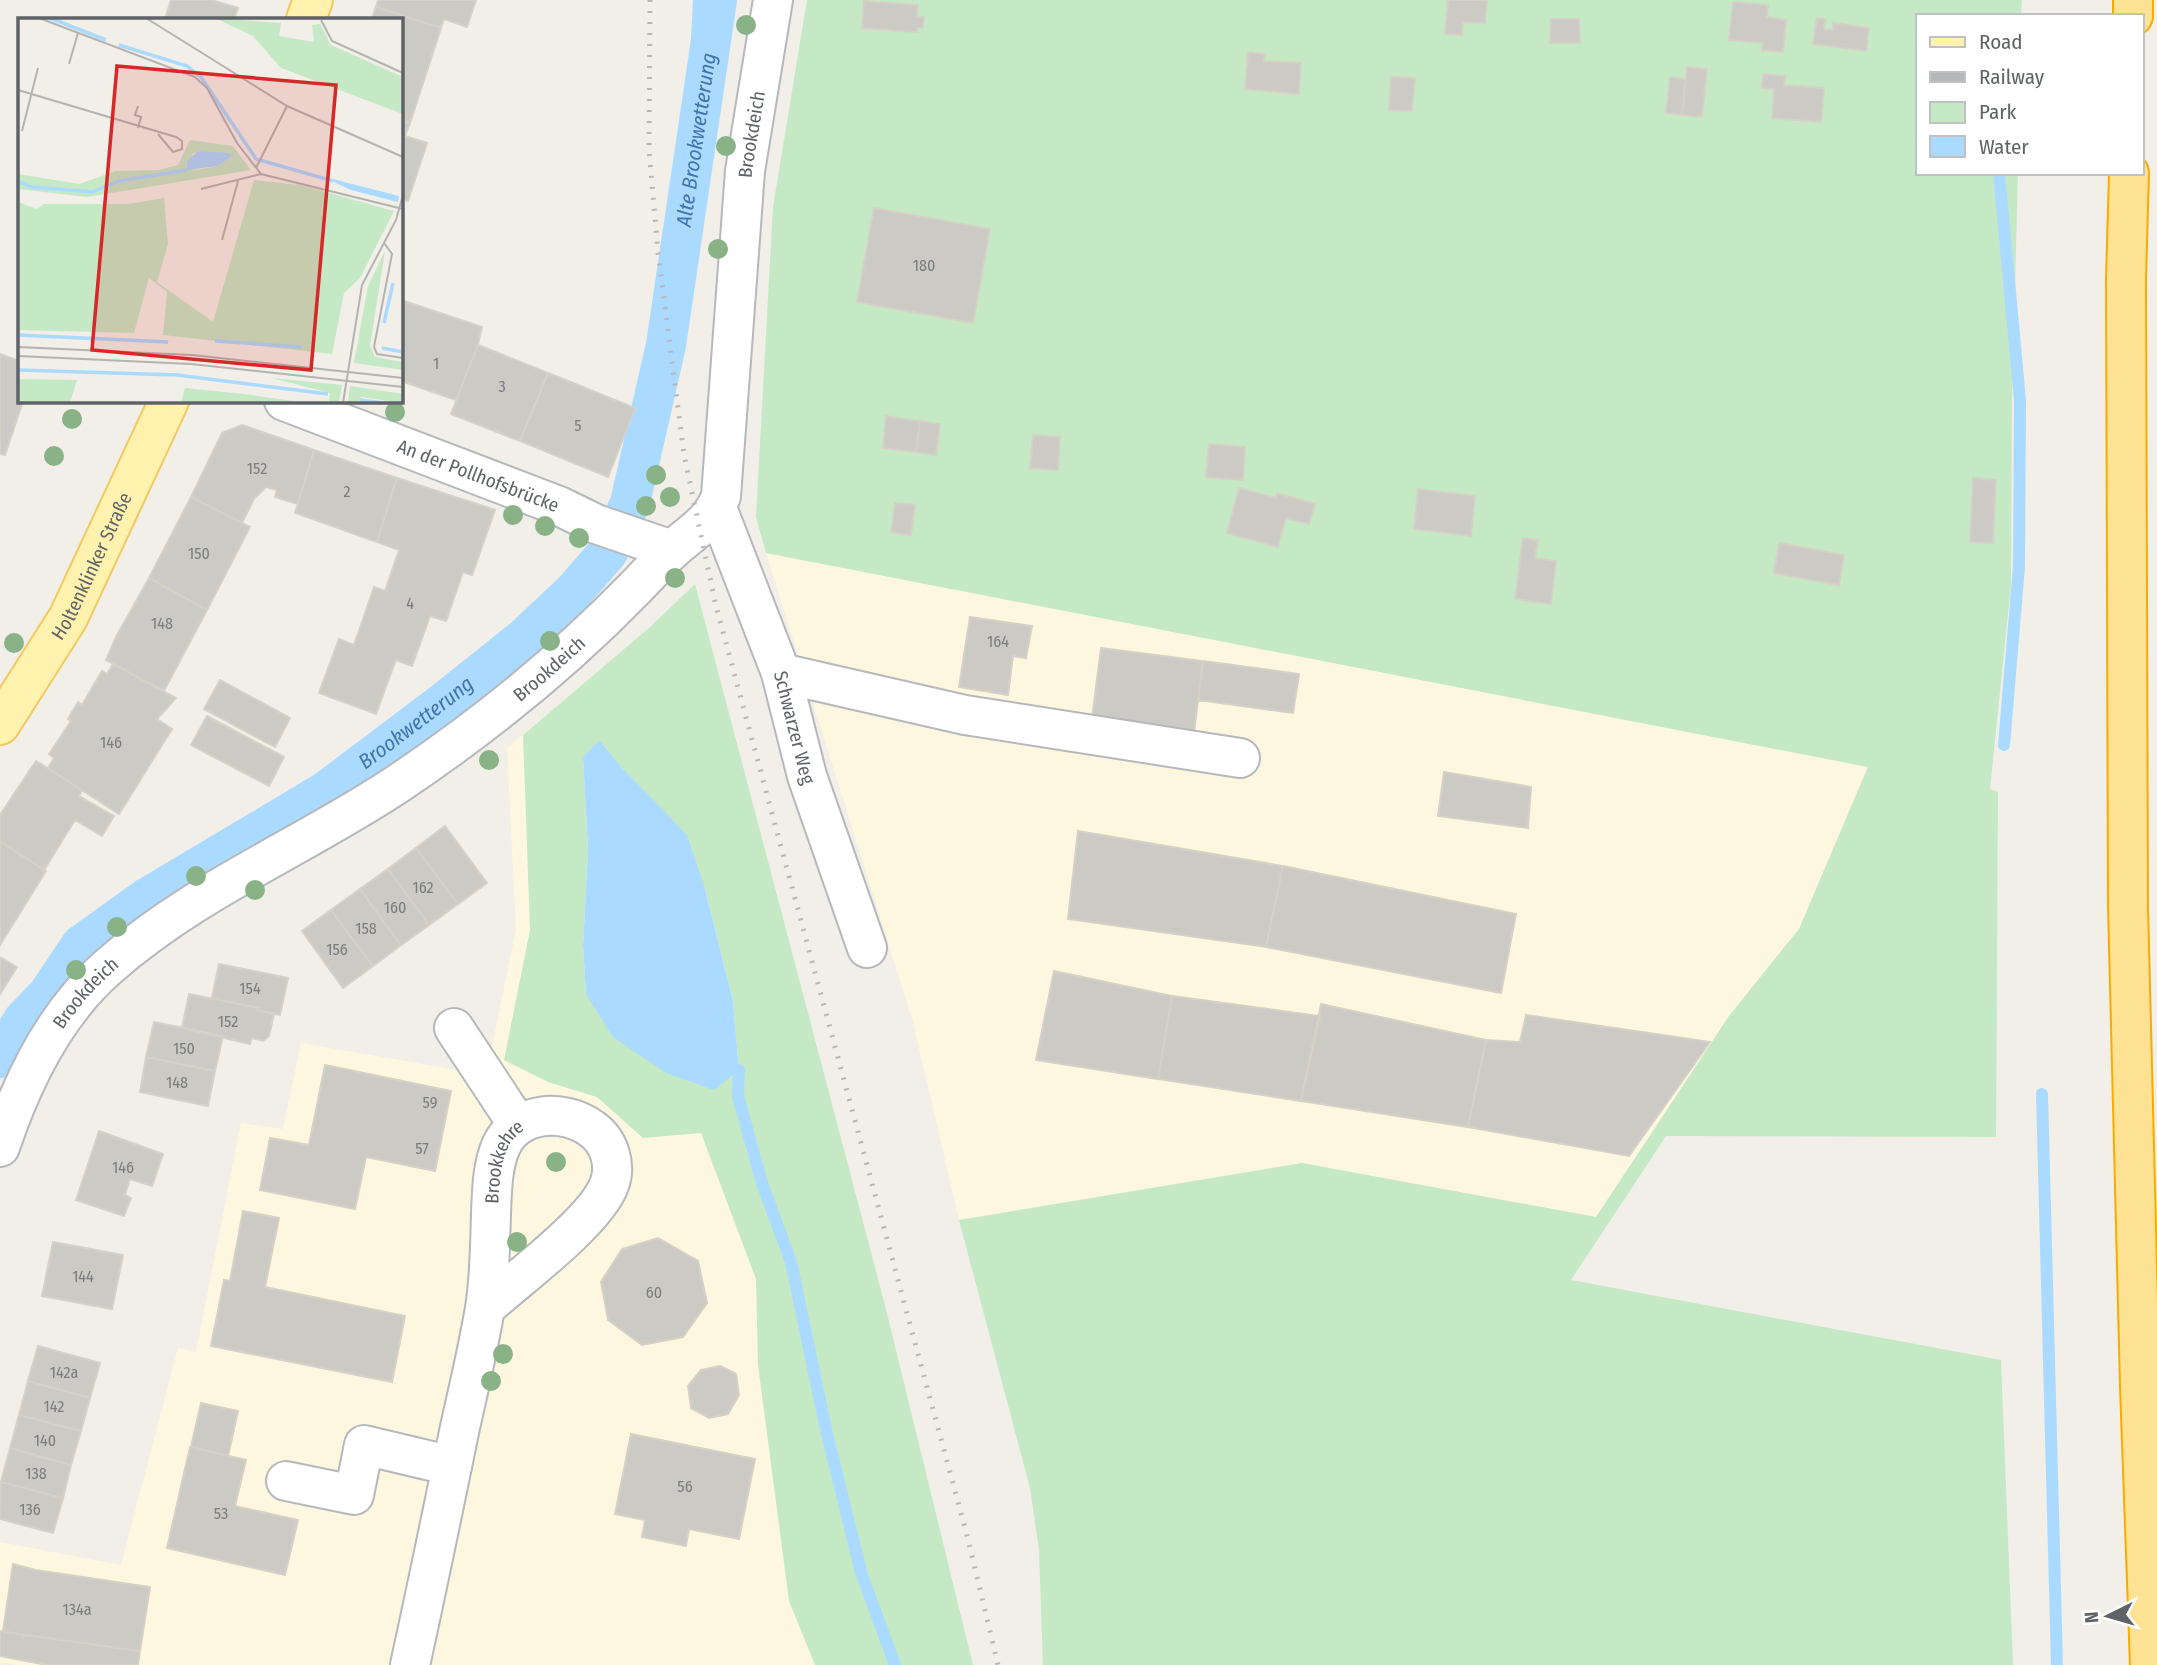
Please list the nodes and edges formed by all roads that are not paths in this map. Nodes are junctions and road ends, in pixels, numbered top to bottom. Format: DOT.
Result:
graph roads {
  1 [pos="313,0"];
  2 [pos="773,0"];
  3 [pos="306,18"];
  4 [pos="2129,175"];
  5 [pos="169,402"];
  6 [pos="287,402"];
  7 [pos="717,508"];
  8 [pos="672,550"];
  9 [pos="781,673"];
  10 [pos="0,725"];
  11 [pos="1240,758"];
  12 [pos="867,948"];
  13 [pos="454,1028"];
  14 [pos="519,1125"];
  15 [pos="0,1147"];
  16 [pos="486,1307"];
  17 [pos="452,1466"];
  18 [pos="286,1481"];
  19 [pos="410,1665"];
  20 [pos="2150,1665"];
  1 -- 3 [label="main road"];
  2 -- 7 [label="street, Brookdeich"];
  4 -- 20 [label="highway"];
  5 -- 10 [label="main road, Holtenklinker Straße"];
  6 -- 8 [label="street, An der Pollhofsbrücke"];
  7 -- 8 [label="street, Brookdeich"];
  7 -- 9 [label="street, Schwarzer Weg"];
  8 -- 15 [label="street, Brookdeich"];
  9 -- 11 [label="street"];
  9 -- 12 [label="street, Schwarzer Weg"];
  13 -- 14 [label="street"];
  14 -- 16 [label="street, Brookkehre"];
  14 -- 16 [label="street, Brookkehre"];
  16 -- 17 [label="street, Brookkehre"];
  17 -- 18 [label="street"];
  17 -- 19 [label="street, Brookkehre"];
}
